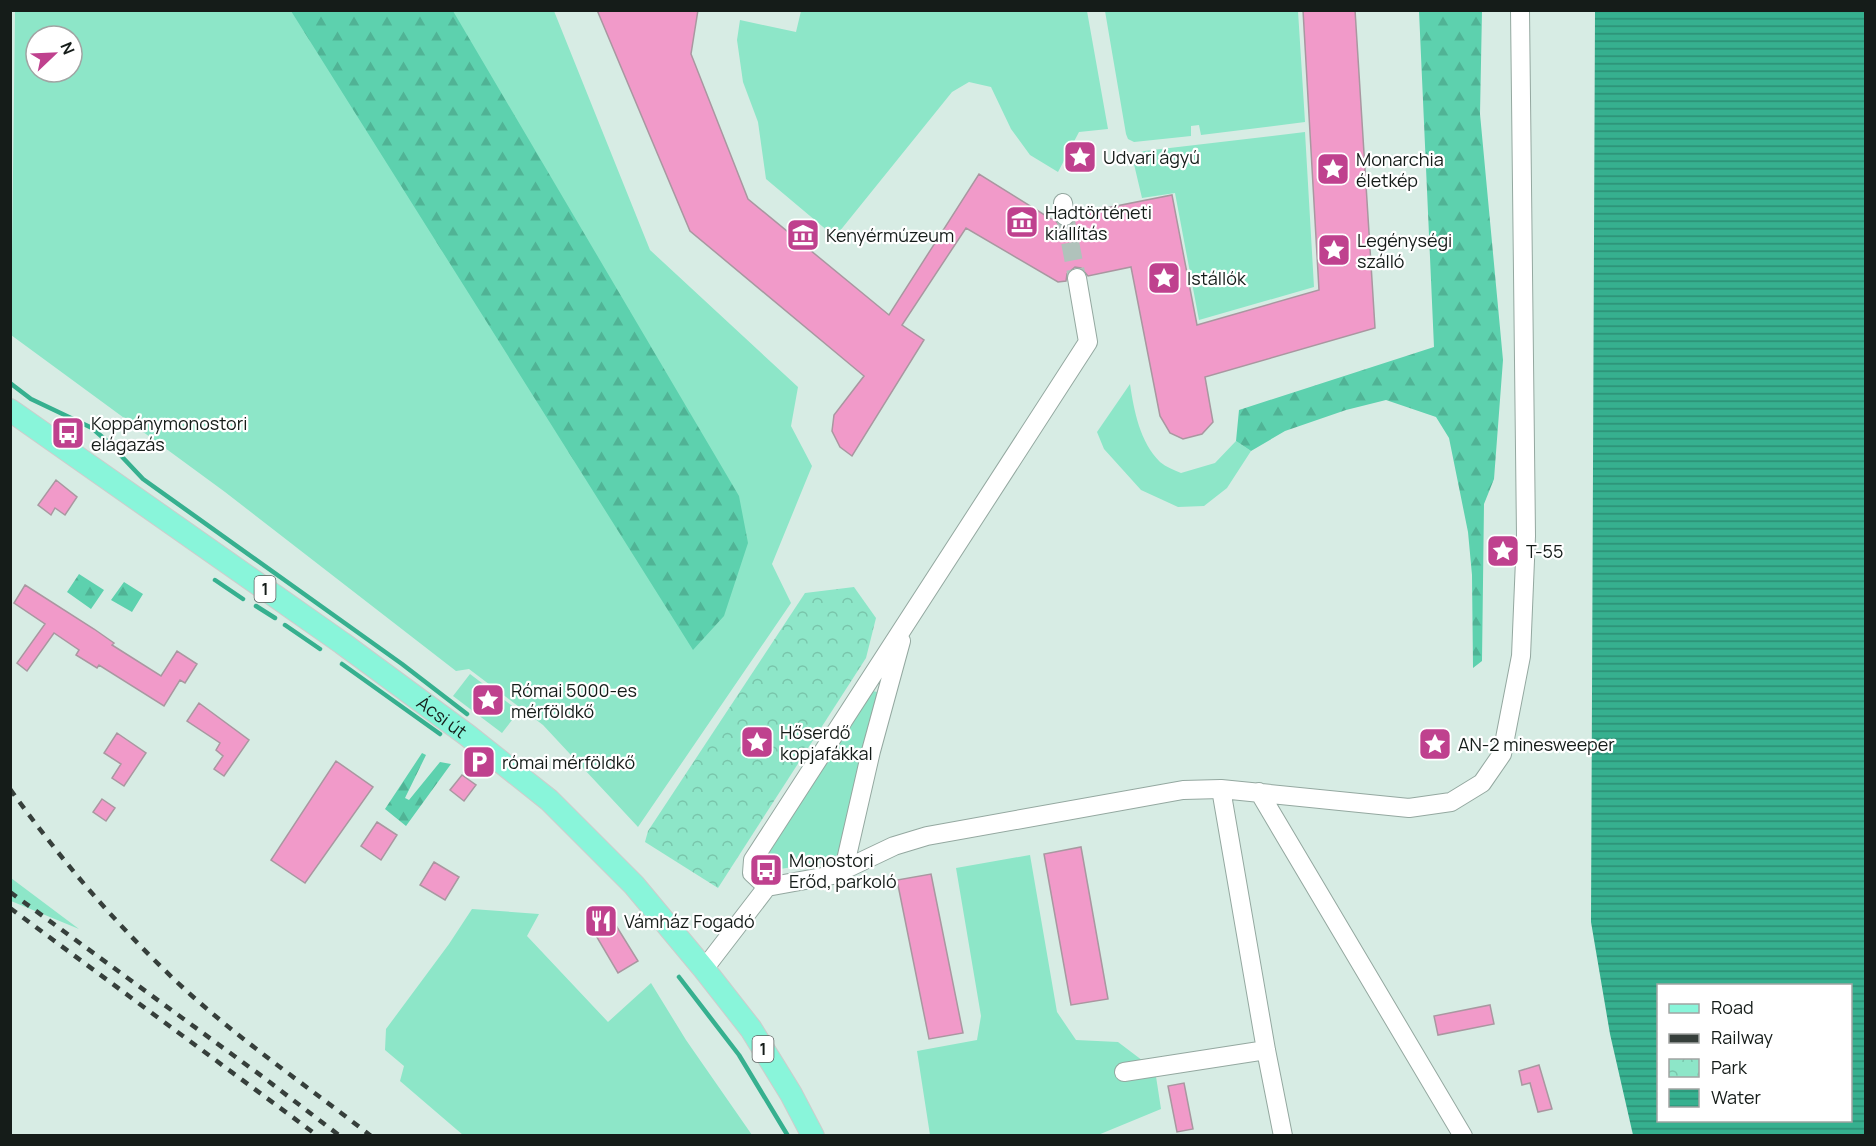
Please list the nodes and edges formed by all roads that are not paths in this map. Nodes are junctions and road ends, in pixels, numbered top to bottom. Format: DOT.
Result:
graph roads {
  1 [pos="1520,10"];
  2 [pos="1077,278"];
  3 [pos="10,410"];
  4 [pos="905,628"];
  5 [pos="863,688"];
  6 [pos="887,694"];
  7 [pos="1221,789"];
  8 [pos="1259,792"];
  9 [pos="844,869"];
  10 [pos="767,887"];
  11 [pos="704,969"];
  12 [pos="1266,1050"];
  13 [pos="1124,1072"];
  14 [pos="813,1136"];
  15 [pos="1283,1136"];
  16 [pos="1463,1136"];
  1 -- 8 [label="street"];
  2 -- 4 [label="street"];
  3 -- 11 [label="main road, Ácsi út / 1"];
  4 -- 5 [label="street"];
  4 -- 6 [label="street"];
  5 -- 6 [label="street"];
  5 -- 10 [label="street"];
  6 -- 9 [label="street"];
  7 -- 8 [label="street"];
  7 -- 9 [label="street"];
  7 -- 12 [label="street"];
  8 -- 16 [label="street"];
  9 -- 10 [label="street"];
  10 -- 11 [label="street"];
  11 -- 14 [label="main road, Ácsi út / 1"];
  12 -- 13 [label="street"];
  12 -- 15 [label="street"];
}
